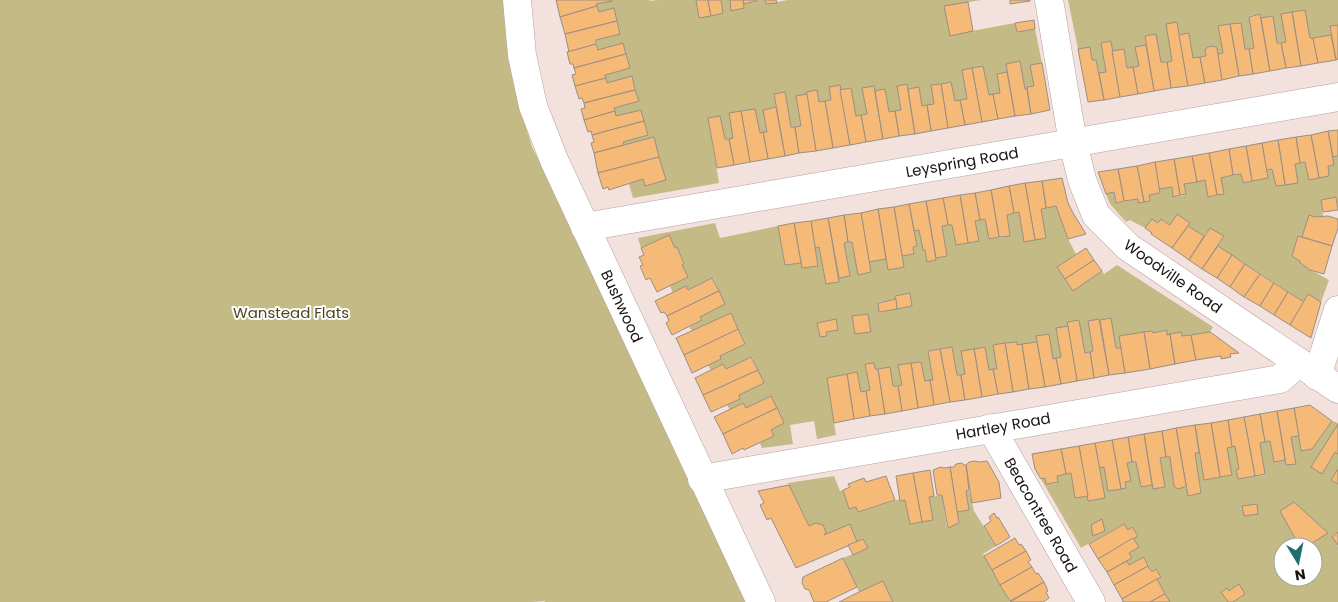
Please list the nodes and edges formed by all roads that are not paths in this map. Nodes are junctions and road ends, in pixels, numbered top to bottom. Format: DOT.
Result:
graph roads {
  1 [pos="517,0"];
  2 [pos="1049,0"];
  3 [pos="1338,97"];
  4 [pos="1074,143"];
  5 [pos="585,227"];
  6 [pos="1338,310"];
  7 [pos="1318,376"];
  8 [pos="991,428"];
  9 [pos="702,479"];
  10 [pos="760,602"];
  11 [pos="1091,602"];
  1 -- 5 [label="street, Bushwood"];
  2 -- 4 [label="street, Woodville Road"];
  3 -- 4 [label="street, Leyspring Road"];
  4 -- 5 [label="street, Leyspring Road"];
  4 -- 7 [label="street, Woodville Road"];
  5 -- 9 [label="street, Bushwood"];
  6 -- 7 [label="street"];
  7 -- 8 [label="street, Hartley Road"];
  8 -- 9 [label="street, Hartley Road"];
  8 -- 11 [label="street, Beacontree Road"];
  9 -- 10 [label="street, Bushwood"];
}
